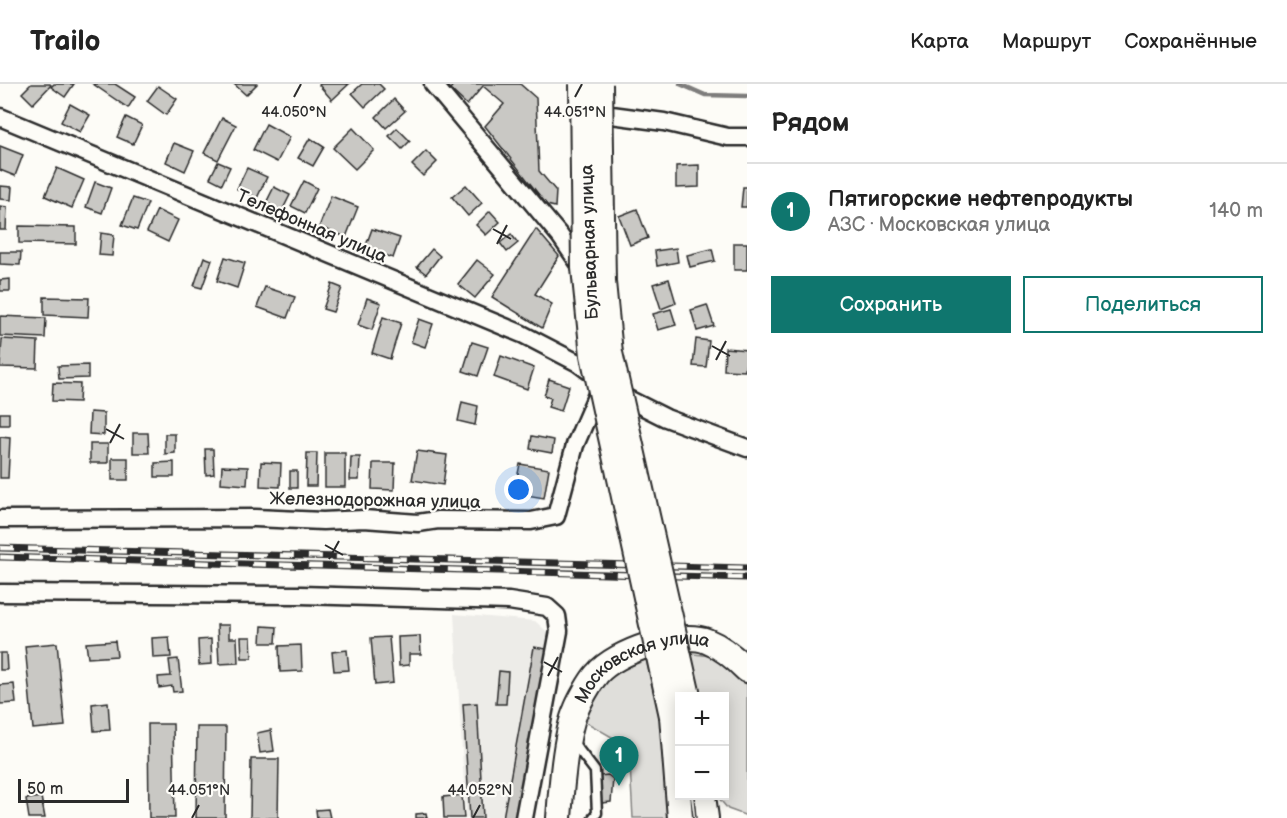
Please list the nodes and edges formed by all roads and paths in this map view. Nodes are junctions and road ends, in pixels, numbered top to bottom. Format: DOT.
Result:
graph roads {
  1 [pos="433,84"];
  2 [pos="582,84"];
  3 [pos="602,84"];
  4 [pos="604,114"];
  5 [pos="0,117"];
  6 [pos="747,137"];
  7 [pos="609,306"];
  8 [pos="602,381"];
  9 [pos="624,397"];
  10 [pos="747,448"];
  11 [pos="0,519"];
  12 [pos="0,593"];
  13 [pos="747,670"];
  14 [pos="687,692"];
  15 [pos="569,736"];
  16 [pos="704,800"];
  17 [pos="524,818"];
  18 [pos="559,818"];
  19 [pos="593,818"];
  20 [pos="680,818"];
  21 [pos="706,818"];
  1 -- 7 [label="street"];
  2 -- 20 [label="main road, bridge"];
  3 -- 4 [label="street, Бульварная улица"];
  3 -- 14 [label="main road, bridge"];
  4 -- 6 [label="street"];
  4 -- 7 [label="street, Бульварная улица"];
  5 -- 8 [label="street, Телефонная улица"];
  7 -- 9 [label="street, Бульварная улица"];
  8 -- 9 [label="street"];
  8 -- 11 [label="street, Железнодорожная улица"];
  9 -- 10 [label="street"];
  12 -- 17 [label="street"];
  13 -- 15 [label="main road, Московская улица"];
  15 -- 18 [label="main road, Московская улица"];
  15 -- 19 [label="lane"];
  16 -- 21 [label="main road"];
}
